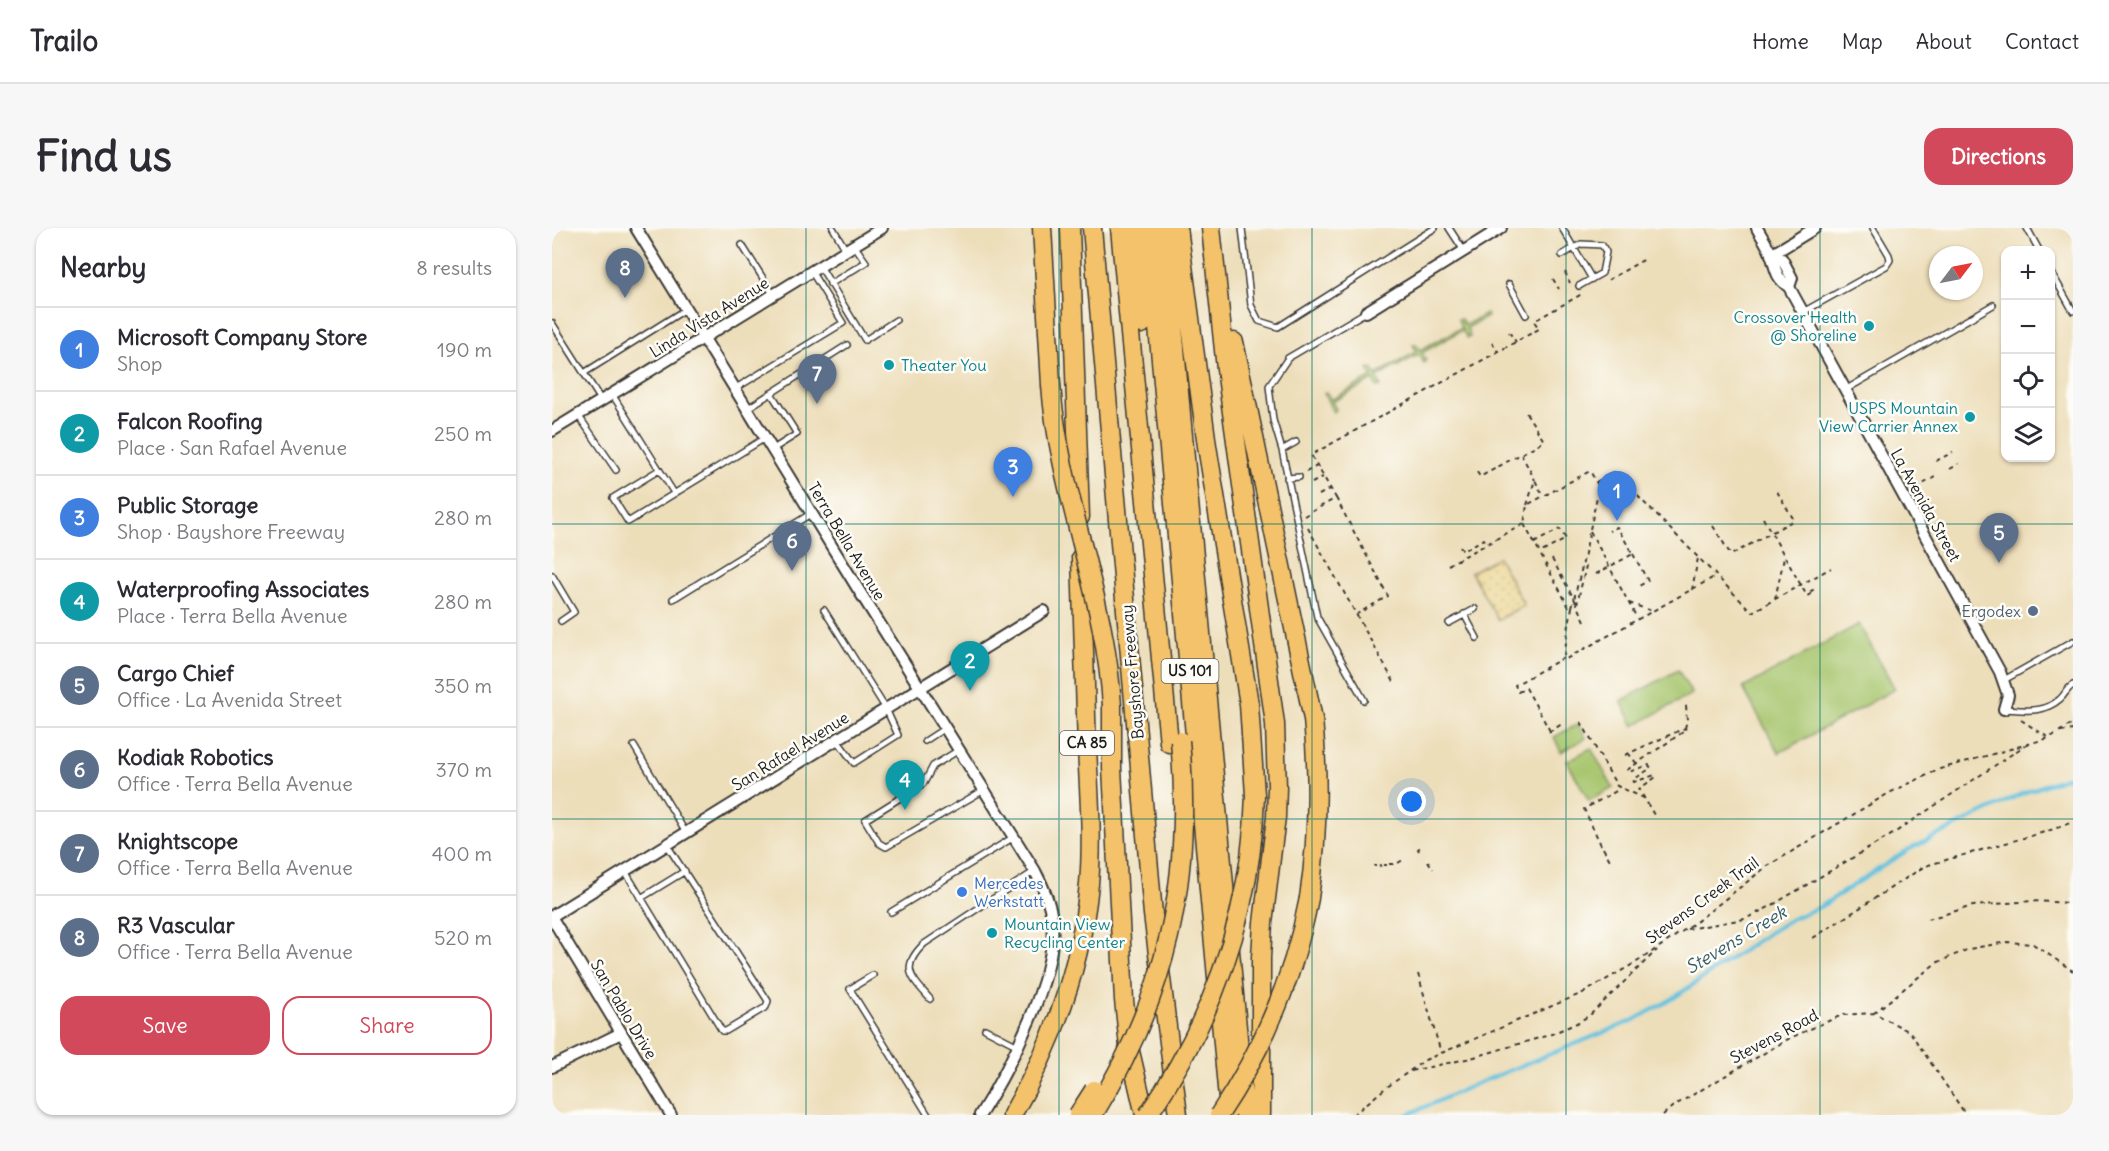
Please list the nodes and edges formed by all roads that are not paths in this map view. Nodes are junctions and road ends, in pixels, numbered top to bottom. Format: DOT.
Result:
graph roads {
  1 [pos="636,228"];
  2 [pos="833,228"];
  3 [pos="882,228"];
  4 [pos="1042,228"];
  5 [pos="1058,228"];
  6 [pos="1070,228"];
  7 [pos="1092,228"];
  8 [pos="1120,228"];
  9 [pos="1134,228"];
  10 [pos="1149,228"];
  11 [pos="1164,228"];
  12 [pos="1178,228"];
  13 [pos="1211,228"];
  14 [pos="1242,228"];
  15 [pos="1435,228"];
  16 [pos="1449,228"];
  17 [pos="1502,228"];
  18 [pos="1562,228"];
  19 [pos="1757,228"];
  20 [pos="1815,228"];
  21 [pos="1873,228"];
  22 [pos="2027,228"];
  23 [pos="742,245"];
  24 [pos="2038,246"];
  25 [pos="850,247"];
  26 [pos="1574,248"];
  27 [pos="1464,252"];
  28 [pos="1562,255"];
  29 [pos="1771,255"];
  30 [pos="815,268"];
  31 [pos="1592,279"];
  32 [pos="2055,279"];
  33 [pos="830,284"];
  34 [pos="1509,284"];
  35 [pos="1579,286"];
  36 [pos="773,294"];
  37 [pos="1993,305"];
  38 [pos="686,309"];
  39 [pos="2073,311"];
  40 [pos="1366,312"];
  41 [pos="1803,312"];
  42 [pos="1526,315"];
  43 [pos="896,320"];
  44 [pos="552,323"];
  45 [pos="704,337"];
  46 [pos="847,345"];
  47 [pos="584,373"];
  48 [pos="736,388"];
  49 [pos="1845,390"];
  50 [pos="771,393"];
  51 [pos="612,394"];
  52 [pos="602,401"];
  53 [pos="748,408"];
  54 [pos="579,415"];
  55 [pos="552,431"];
  56 [pos="766,438"];
  57 [pos="1296,442"];
  58 [pos="773,449"];
  59 [pos="1282,450"];
  60 [pos="616,470"];
  61 [pos="659,470"];
  62 [pos="1299,477"];
  63 [pos="1287,478"];
  64 [pos="674,493"];
  65 [pos="1079,495"];
  66 [pos="812,513"];
  67 [pos="552,575"];
  68 [pos="673,599"];
  69 [pos="1475,609"];
  70 [pos="824,610"];
  71 [pos="1044,611"];
  72 [pos="1464,614"];
  73 [pos="561,621"];
  74 [pos="1449,623"];
  75 [pos="1477,638"];
  76 [pos="2073,641"];
  77 [pos="2004,680"];
  78 [pos="2073,685"];
  79 [pos="920,688"];
  80 [pos="1364,700"];
  81 [pos="886,709"];
  82 [pos="2004,709"];
  83 [pos="945,728"];
  84 [pos="837,740"];
  85 [pos="925,741"];
  86 [pos="1174,742"];
  87 [pos="634,746"];
  88 [pos="959,750"];
  89 [pos="984,790"];
  90 [pos="686,833"];
  91 [pos="1014,837"];
  92 [pos="667,845"];
  93 [pos="1034,870"];
  94 [pos="625,871"];
  95 [pos="685,871"];
  96 [pos="641,898"];
  97 [pos="891,912"];
  98 [pos="552,917"];
  99 [pos="873,975"];
  100 [pos="930,999"];
  101 [pos="985,1029"];
  102 [pos="621,1033"];
  103 [pos="1018,1046"];
  104 [pos="552,1067"];
  105 [pos="671,1115"];
  106 [pos="928,1115"];
  107 [pos="980,1115"];
  108 [pos="1012,1115"];
  109 [pos="1078,1115"];
  110 [pos="1093,1115"];
  111 [pos="1147,1115"];
  112 [pos="1178,1115"];
  113 [pos="1219,1115"];
  114 [pos="1230,1115"];
  115 [pos="1245,1115"];
  116 [pos="1261,1115"];
  1 -- 38 [label="street, Terra Bella Avenue"];
  2 -- 25 [label="lane"];
  3 -- 25 [label="street, Linda Vista Avenue"];
  4 -- 111 [label="highway, bridge"];
  5 -- 65 [label="highway"];
  6 -- 65 [label="highway, CA 85"];
  7 -- 112 [label="highway, Bayshore Freeway"];
  8 -- 86 [label="highway"];
  9 -- 86 [label="highway"];
  10 -- 114 [label="highway, US 101"];
  11 -- 115 [label="highway, US 101"];
  12 -- 111 [label="highway, bridge"];
  13 -- 113 [label="highway, bridge"];
  13 -- 116 [label="highway"];
  14 -- 15 [label="lane"];
  16 -- 27 [label="lane"];
  17 -- 27 [label="street"];
  18 -- 26 [label="lane"];
  19 -- 29 [label="street, La Avenida Street"];
  20 -- 29 [label="street"];
  21 -- 41 [label="lane"];
  22 -- 24 [label="lane"];
  23 -- 36 [label="lane"];
  25 -- 30 [label="street, Linda Vista Avenue"];
  25 -- 33 [label="lane"];
  26 -- 28 [label="lane"];
  26 -- 31 [label="lane"];
  26 -- 31 [label="lane"];
  27 -- 40 [label="street"];
  29 -- 41 [label="street, La Avenida Street"];
  30 -- 33 [label="lane"];
  30 -- 36 [label="street, Linda Vista Avenue"];
  30 -- 48 [label="lane"];
  31 -- 35 [label="lane"];
  32 -- 39 [label="lane"];
  33 -- 43 [label="lane"];
  34 -- 42 [label="lane"];
  36 -- 45 [label="street, Linda Vista Avenue"];
  37 -- 49 [label="lane"];
  38 -- 45 [label="street, Terra Bella Avenue"];
  38 -- 47 [label="lane"];
  40 -- 59 [label="lane"];
  41 -- 49 [label="street, La Avenida Street"];
  44 -- 47 [label="lane"];
  45 -- 48 [label="street, Terra Bella Avenue"];
  45 -- 51 [label="street, Linda Vista Avenue"];
  46 -- 50 [label="lane"];
  47 -- 52 [label="lane"];
  48 -- 53 [label="street, Terra Bella Avenue"];
  49 -- 77 [label="street, La Avenida Street"];
  50 -- 53 [label="lane"];
  50 -- 58 [label="lane"];
  51 -- 52 [label="street, Linda Vista Avenue"];
  51 -- 61 [label="lane"];
  52 -- 54 [label="street, Linda Vista Avenue"];
  53 -- 56 [label="street, Terra Bella Avenue"];
  54 -- 55 [label="street, Linda Vista Avenue"];
  54 -- 60 [label="lane"];
  56 -- 58 [label="street, Terra Bella Avenue"];
  56 -- 64 [label="lane"];
  57 -- 59 [label="lane"];
  58 -- 66 [label="street, Terra Bella Avenue"];
  59 -- 63 [label="lane"];
  61 -- 64 [label="lane"];
  61 -- 64 [label="lane"];
  62 -- 63 [label="lane"];
  63 -- 80 [label="lane"];
  65 -- 108 [label="highway, CA 85"];
  66 -- 68 [label="lane"];
  66 -- 79 [label="street, Terra Bella Avenue"];
  67 -- 73 [label="lane"];
  69 -- 72 [label="lane"];
  70 -- 81 [label="lane"];
  71 -- 79 [label="street, San Rafael Avenue"];
  72 -- 74 [label="lane"];
  72 -- 75 [label="lane"];
  76 -- 77 [label="lane"];
  77 -- 82 [label="street, La Avenida Street"];
  78 -- 82 [label="lane"];
  79 -- 81 [label="street, San Rafael Avenue"];
  79 -- 83 [label="street, Terra Bella Avenue"];
  81 -- 84 [label="street, San Rafael Avenue"];
  81 -- 84 [label="lane"];
  83 -- 85 [label="lane"];
  83 -- 88 [label="street, Terra Bella Avenue"];
  84 -- 90 [label="street, San Rafael Avenue"];
  86 -- 109 [label="highway, bridge"];
  86 -- 110 [label="highway, bridge"];
  87 -- 90 [label="lane"];
  88 -- 89 [label="street, Terra Bella Avenue"];
  88 -- 89 [label="lane"];
  89 -- 91 [label="street, Terra Bella Avenue"];
  90 -- 92 [label="street, San Rafael Avenue"];
  91 -- 93 [label="street, Terra Bella Avenue"];
  91 -- 97 [label="lane"];
  92 -- 94 [label="street, San Rafael Avenue"];
  92 -- 95 [label="lane"];
  93 -- 100 [label="lane"];
  93 -- 103 [label="street, Terra Bella Avenue"];
  94 -- 96 [label="lane"];
  94 -- 98 [label="street, San Rafael Avenue"];
  95 -- 96 [label="lane"];
  95 -- 96 [label="lane"];
  98 -- 102 [label="street, San Pablo Drive"];
  99 -- 106 [label="lane"];
  101 -- 103 [label="lane"];
  102 -- 104 [label="street"];
  102 -- 105 [label="street, San Pablo Drive"];
  103 -- 107 [label="street, Terra Bella Avenue"];
}
